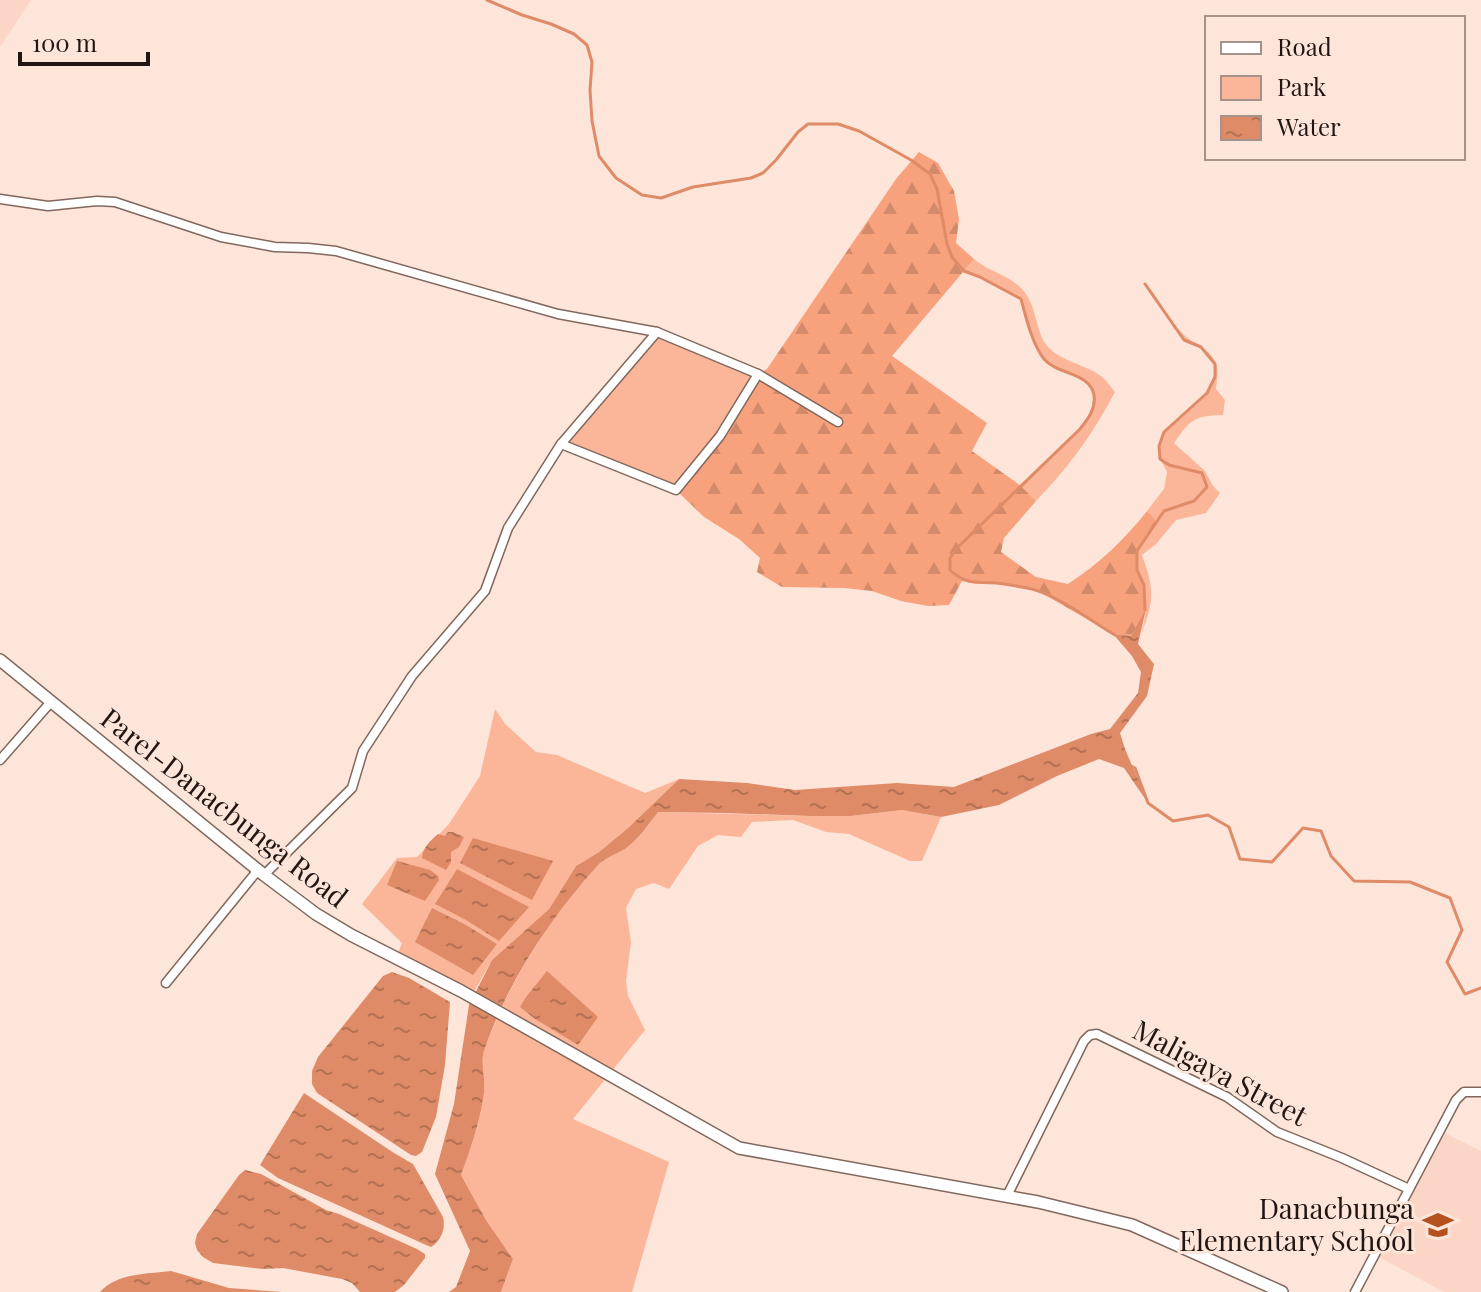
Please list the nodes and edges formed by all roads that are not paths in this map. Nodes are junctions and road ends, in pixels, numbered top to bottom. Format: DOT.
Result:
graph roads {
  1 [pos="0,199"];
  2 [pos="657,332"];
  3 [pos="758,374"];
  4 [pos="838,422"];
  5 [pos="561,444"];
  6 [pos="0,660"];
  7 [pos="50,703"];
  8 [pos="0,760"];
  9 [pos="261,873"];
  10 [pos="166,983"];
  11 [pos="1481,1092"];
  12 [pos="1409,1189"];
  13 [pos="1007,1196"];
  14 [pos="1282,1292"];
  15 [pos="1355,1292"];
  1 -- 2 [label="street"];
  2 -- 3 [label="street"];
  2 -- 5 [label="street"];
  3 -- 4 [label="street"];
  3 -- 5 [label="street"];
  5 -- 9 [label="street"];
  6 -- 7 [label="main road, Parel-Danacbunga Road"];
  7 -- 8 [label="street"];
  7 -- 9 [label="main road, Parel-Danacbunga Road"];
  9 -- 10 [label="street"];
  9 -- 13 [label="main road, Parel-Danacbunga Road"];
  11 -- 12 [label="street"];
  12 -- 13 [label="street, Maligaya Street"];
  12 -- 15 [label="street"];
  13 -- 14 [label="main road, Parel-Danacbunga Road"];
}
